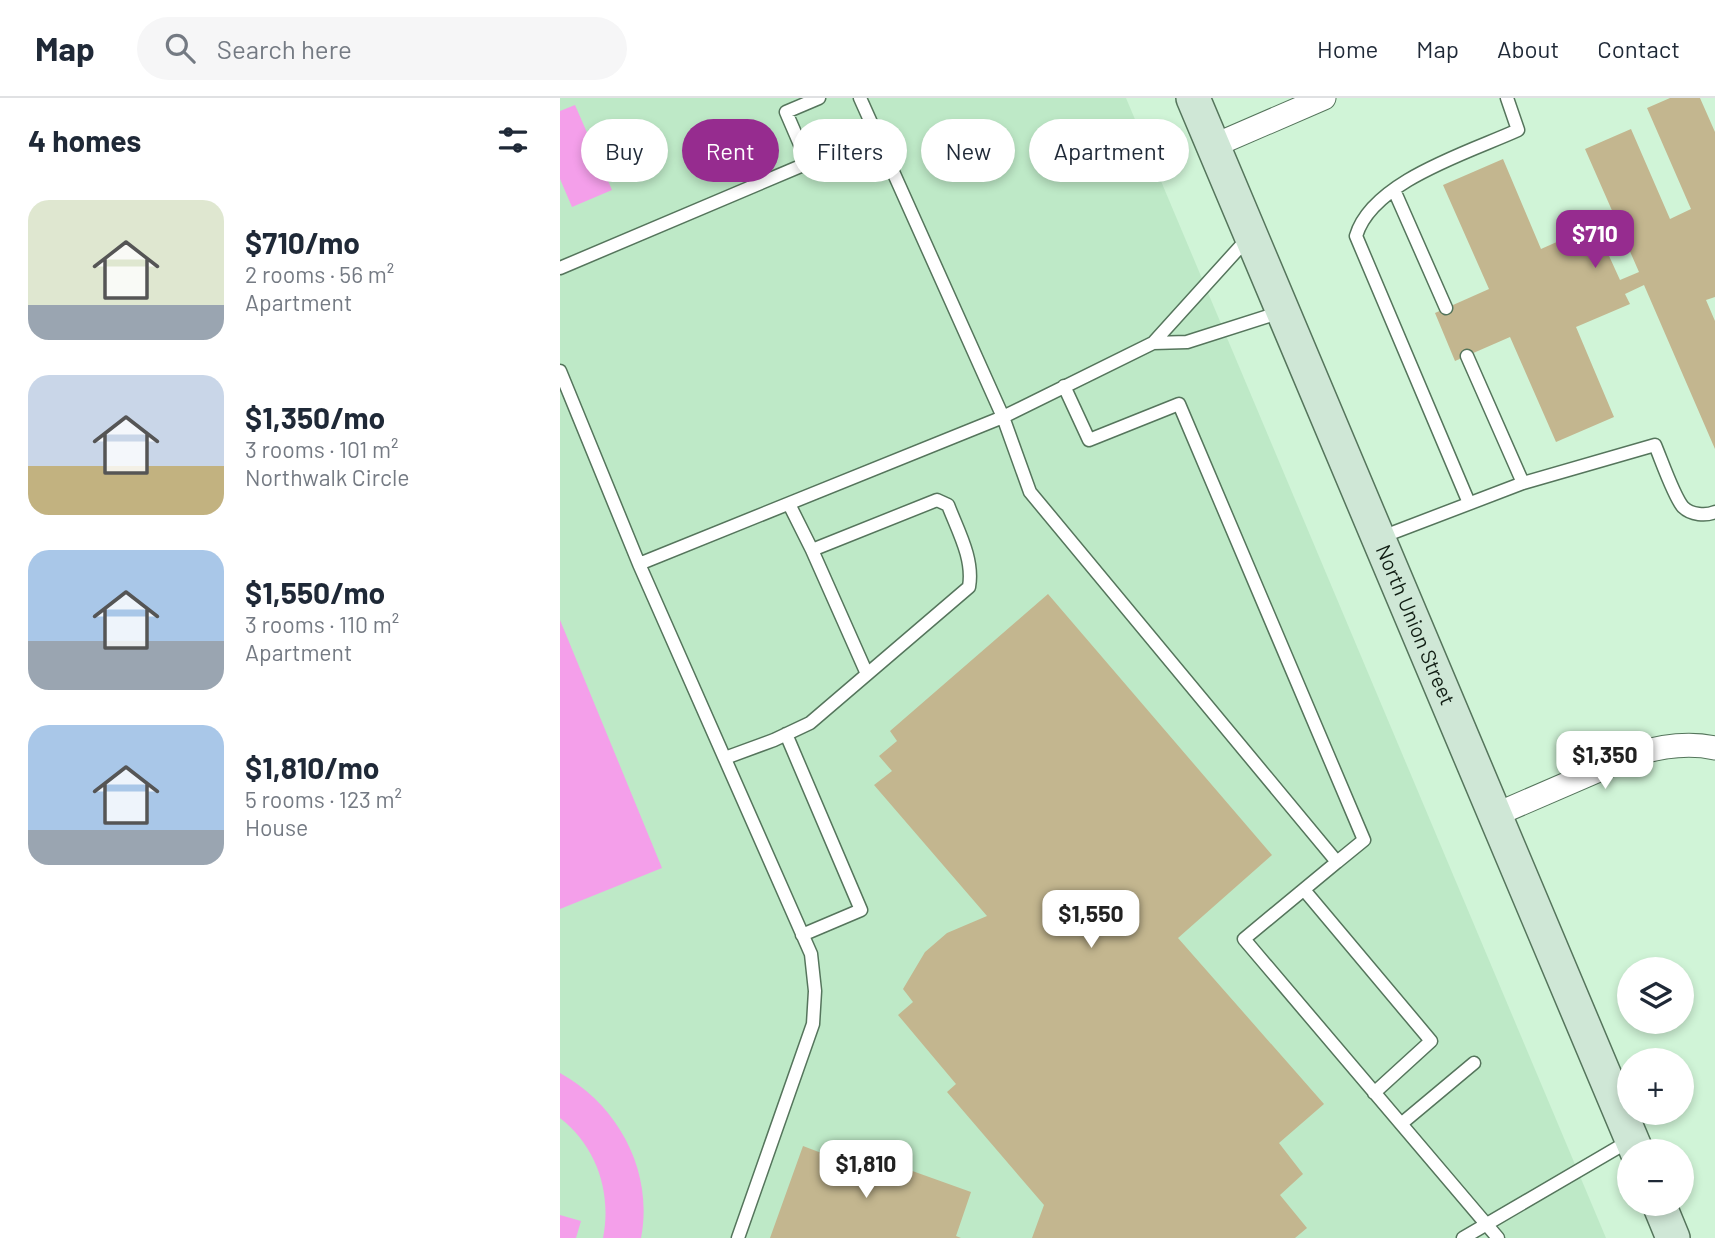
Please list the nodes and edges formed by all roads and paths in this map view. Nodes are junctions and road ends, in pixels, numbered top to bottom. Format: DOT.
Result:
graph roads {
  1 [pos="819,98"];
  2 [pos="860,98"];
  3 [pos="1193,98"];
  4 [pos="1324,98"];
  5 [pos="1507,98"];
  6 [pos="1213,146"];
  7 [pos="1394,190"];
  8 [pos="1250,235"];
  9 [pos="560,268"];
  10 [pos="1446,308"];
  11 [pos="1284,311"];
  12 [pos="1153,343"];
  13 [pos="1467,356"];
  14 [pos="560,371"];
  15 [pos="1064,386"];
  16 [pos="1003,417"];
  17 [pos="1523,483"];
  18 [pos="1469,503"];
  19 [pos="789,504"];
  20 [pos="1715,512"];
  21 [pos="1379,538"];
  22 [pos="812,550"];
  23 [pos="639,565"];
  24 [pos="867,674"];
  25 [pos="786,734"];
  26 [pos="1715,748"];
  27 [pos="725,758"];
  28 [pos="1495,815"];
  29 [pos="1337,862"];
  30 [pos="1305,891"];
  31 [pos="803,935"];
  32 [pos="1474,1063"];
  33 [pos="1374,1093"];
  34 [pos="1401,1124"];
  35 [pos="1631,1139"];
  36 [pos="1617,1154"];
  37 [pos="1664,1216"];
  38 [pos="1485,1225"];
  39 [pos="738,1238"];
  40 [pos="1464,1238"];
  41 [pos="1498,1238"];
  42 [pos="1673,1238"];
  1 -- 9 [label="lane"];
  2 -- 16 [label="lane"];
  3 -- 6 [label="street, North Union Street"];
  4 -- 6 [label="street"];
  5 -- 7 [label="lane"];
  6 -- 8 [label="street, North Union Street"];
  7 -- 10 [label="lane"];
  7 -- 18 [label="lane"];
  8 -- 11 [label="street, North Union Street"];
  8 -- 12 [label="lane"];
  11 -- 12 [label="lane"];
  11 -- 21 [label="street, North Union Street"];
  12 -- 15 [label="lane"];
  13 -- 17 [label="lane"];
  14 -- 23 [label="lane"];
  15 -- 16 [label="lane"];
  15 -- 29 [label="lane"];
  16 -- 19 [label="lane"];
  16 -- 29 [label="lane"];
  17 -- 18 [label="lane"];
  17 -- 20 [label="lane"];
  18 -- 21 [label="lane"];
  19 -- 22 [label="lane"];
  19 -- 23 [label="lane"];
  21 -- 28 [label="street, North Union Street"];
  22 -- 24 [label="lane"];
  22 -- 24 [label="lane"];
  23 -- 27 [label="lane"];
  24 -- 25 [label="lane"];
  25 -- 27 [label="lane"];
  25 -- 31 [label="lane"];
  26 -- 28 [label="street"];
  27 -- 31 [label="lane"];
  28 -- 35 [label="street, North Union Street"];
  29 -- 30 [label="lane"];
  30 -- 33 [label="lane"];
  30 -- 33 [label="lane"];
  31 -- 39 [label="lane"];
  32 -- 34 [label="lane"];
  33 -- 34 [label="lane"];
  34 -- 38 [label="lane"];
  36 -- 38 [label="lane"];
  37 -- 42 [label="street"];
  38 -- 40 [label="lane"];
  38 -- 41 [label="lane"];
}
